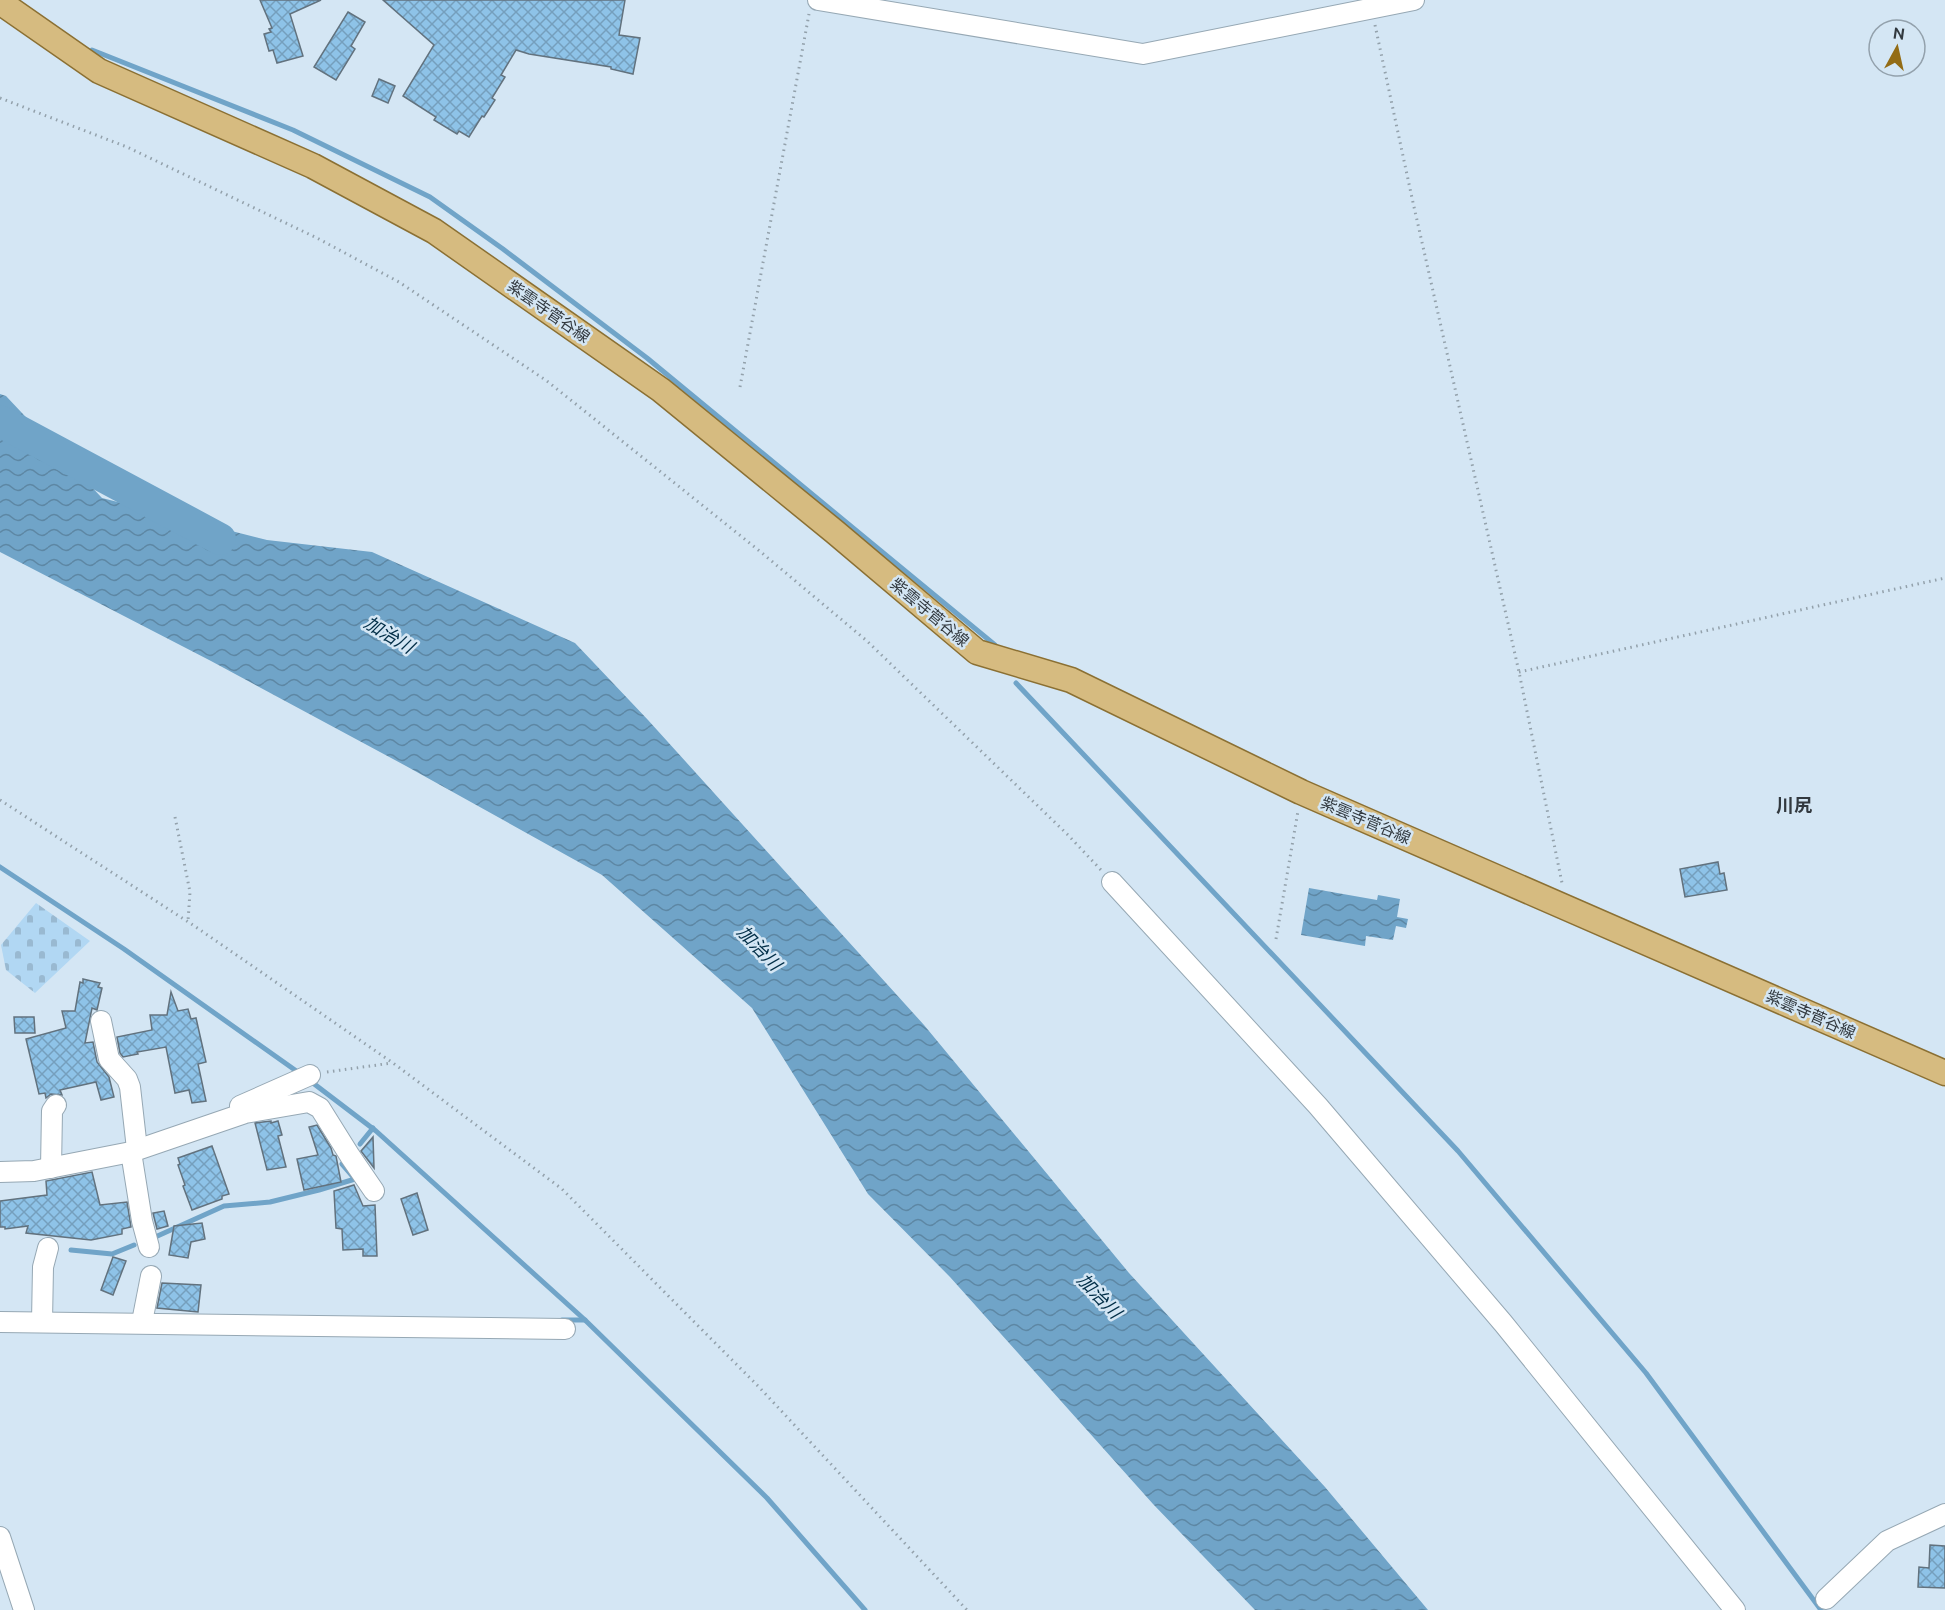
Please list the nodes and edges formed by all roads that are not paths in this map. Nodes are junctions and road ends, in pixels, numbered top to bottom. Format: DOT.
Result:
graph roads {
  1 [pos="1414,0"];
  2 [pos="0,2"];
  3 [pos="814,6"];
  4 [pos="1112,882"];
  5 [pos="101,1021"];
  6 [pos="1945,1074"];
  7 [pos="304,1078"];
  8 [pos="56,1105"];
  9 [pos="221,1120"];
  10 [pos="134,1150"];
  11 [pos="51,1168"];
  12 [pos="0,1172"];
  13 [pos="374,1191"];
  14 [pos="149,1247"];
  15 [pos="48,1248"];
  16 [pos="151,1276"];
  17 [pos="0,1322"];
  18 [pos="42,1322"];
  19 [pos="142,1322"];
  20 [pos="565,1329"];
  21 [pos="1945,1514"];
  22 [pos="0,1537"];
  23 [pos="1826,1599"];
  24 [pos="24,1610"];
  25 [pos="1736,1610"];
  1 -- 3 [label="street"];
  2 -- 6 [label="main road, 紫雲寺菅谷線"];
  4 -- 25 [label="street"];
  5 -- 10 [label="street"];
  7 -- 9 [label="street"];
  8 -- 11 [label="street"];
  9 -- 10 [label="street"];
  9 -- 13 [label="street"];
  10 -- 11 [label="street"];
  10 -- 14 [label="street"];
  11 -- 12 [label="street"];
  15 -- 18 [label="street"];
  16 -- 19 [label="street"];
  17 -- 18 [label="street"];
  18 -- 19 [label="street"];
  19 -- 20 [label="street"];
  21 -- 23 [label="street"];
  22 -- 24 [label="street"];
}
